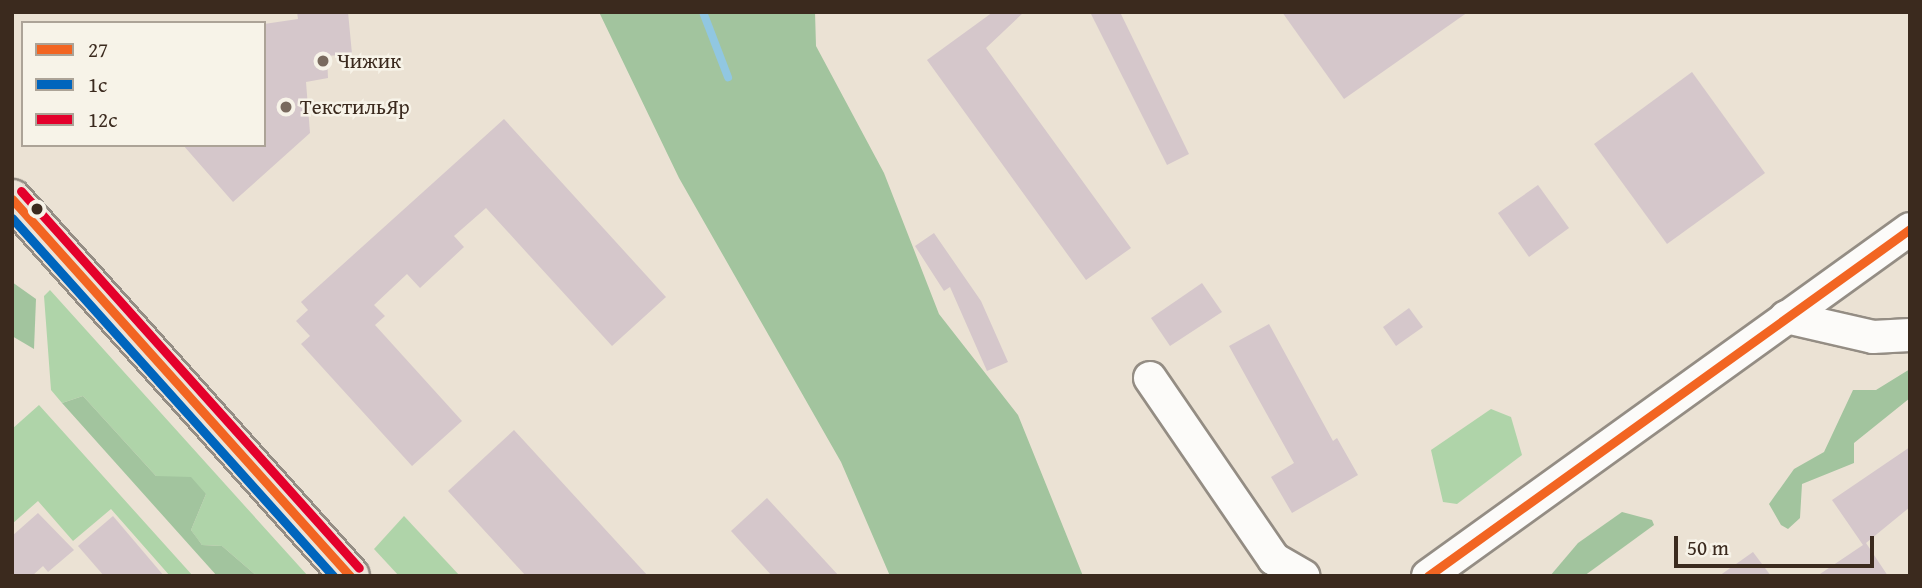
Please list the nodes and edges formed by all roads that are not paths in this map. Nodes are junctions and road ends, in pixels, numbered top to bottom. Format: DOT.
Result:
graph roads {
  1 [pos="12,199"];
  2 [pos="1910,229"];
  3 [pos="1786,317"];
  4 [pos="1910,335"];
  5 [pos="1150,378"];
  6 [pos="350,576"];
  7 [pos="1303,576"];
  8 [pos="1428,576"];
  1 -- 6 [label="main road"];
  2 -- 3 [label="street"];
  3 -- 4 [label="street"];
  3 -- 8 [label="street"];
  5 -- 7 [label="street"];
}
